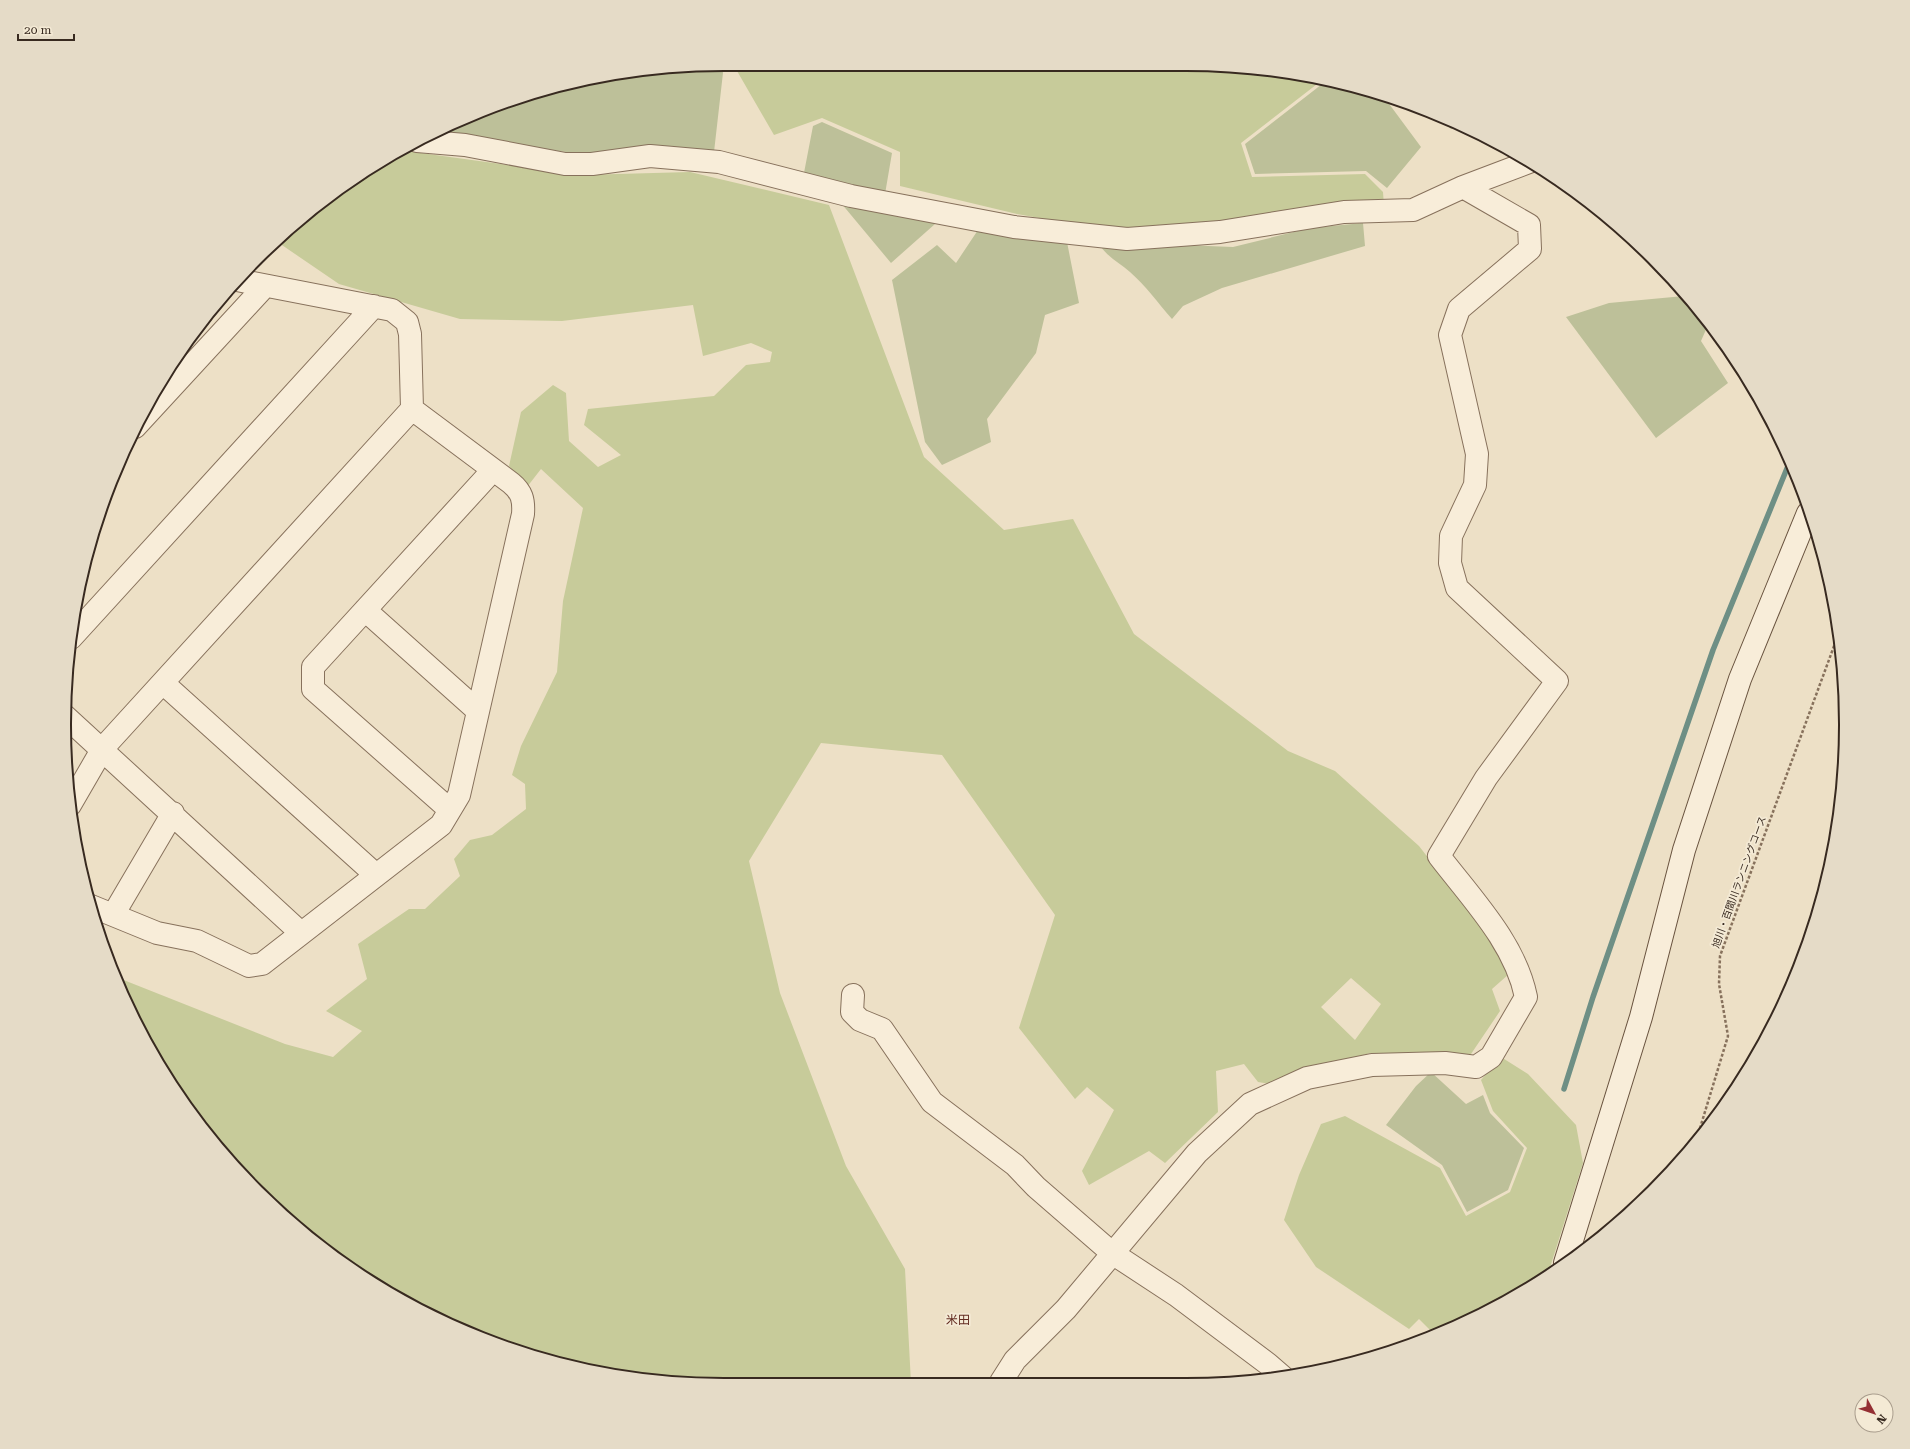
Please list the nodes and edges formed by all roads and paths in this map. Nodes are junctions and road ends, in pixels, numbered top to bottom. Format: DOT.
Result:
graph roads {
  1 [pos="428,142"];
  2 [pos="1522,165"];
  3 [pos="1464,187"];
  4 [pos="244,282"];
  5 [pos="265,286"];
  6 [pos="374,306"];
  7 [pos="155,406"];
  8 [pos="412,409"];
  9 [pos="493,470"];
  10 [pos="1806,519"];
  11 [pos="365,610"];
  12 [pos="79,630"];
  13 [pos="1834,648"];
  14 [pos="163,683"];
  15 [pos="478,711"];
  16 [pos="71,721"];
  17 [pos="103,748"];
  18 [pos="75,796"];
  19 [pos="450,810"];
  20 [pos="173,813"];
  21 [pos="376,875"];
  22 [pos="98,909"];
  23 [pos="113,915"];
  24 [pos="301,933"];
  25 [pos="853,995"];
  26 [pos="1699,1128"];
  27 [pos="1112,1253"];
  28 [pos="1568,1254"];
  29 [pos="1276,1371"];
  30 [pos="1004,1378"];
  1 -- 3 [label="street"];
  2 -- 3 [label="street"];
  3 -- 27 [label="street"];
  4 -- 5 [label="street"];
  5 -- 6 [label="street"];
  5 -- 7 [label="street"];
  6 -- 8 [label="street"];
  6 -- 12 [label="street"];
  8 -- 9 [label="street"];
  8 -- 14 [label="street"];
  9 -- 11 [label="street"];
  9 -- 15 [label="street"];
  10 -- 28 [label="street"];
  11 -- 15 [label="street"];
  11 -- 19 [label="street"];
  13 -- 26 [label="path, 旭川・百間川ランニングコース"];
  14 -- 17 [label="street"];
  14 -- 21 [label="street"];
  15 -- 19 [label="street"];
  16 -- 17 [label="street"];
  17 -- 18 [label="street"];
  17 -- 20 [label="street"];
  19 -- 21 [label="street"];
  20 -- 23 [label="street"];
  20 -- 24 [label="street"];
  21 -- 24 [label="street"];
  22 -- 23 [label="street"];
  23 -- 24 [label="street"];
  25 -- 27 [label="street"];
  27 -- 29 [label="street"];
  27 -- 30 [label="street"];
}
